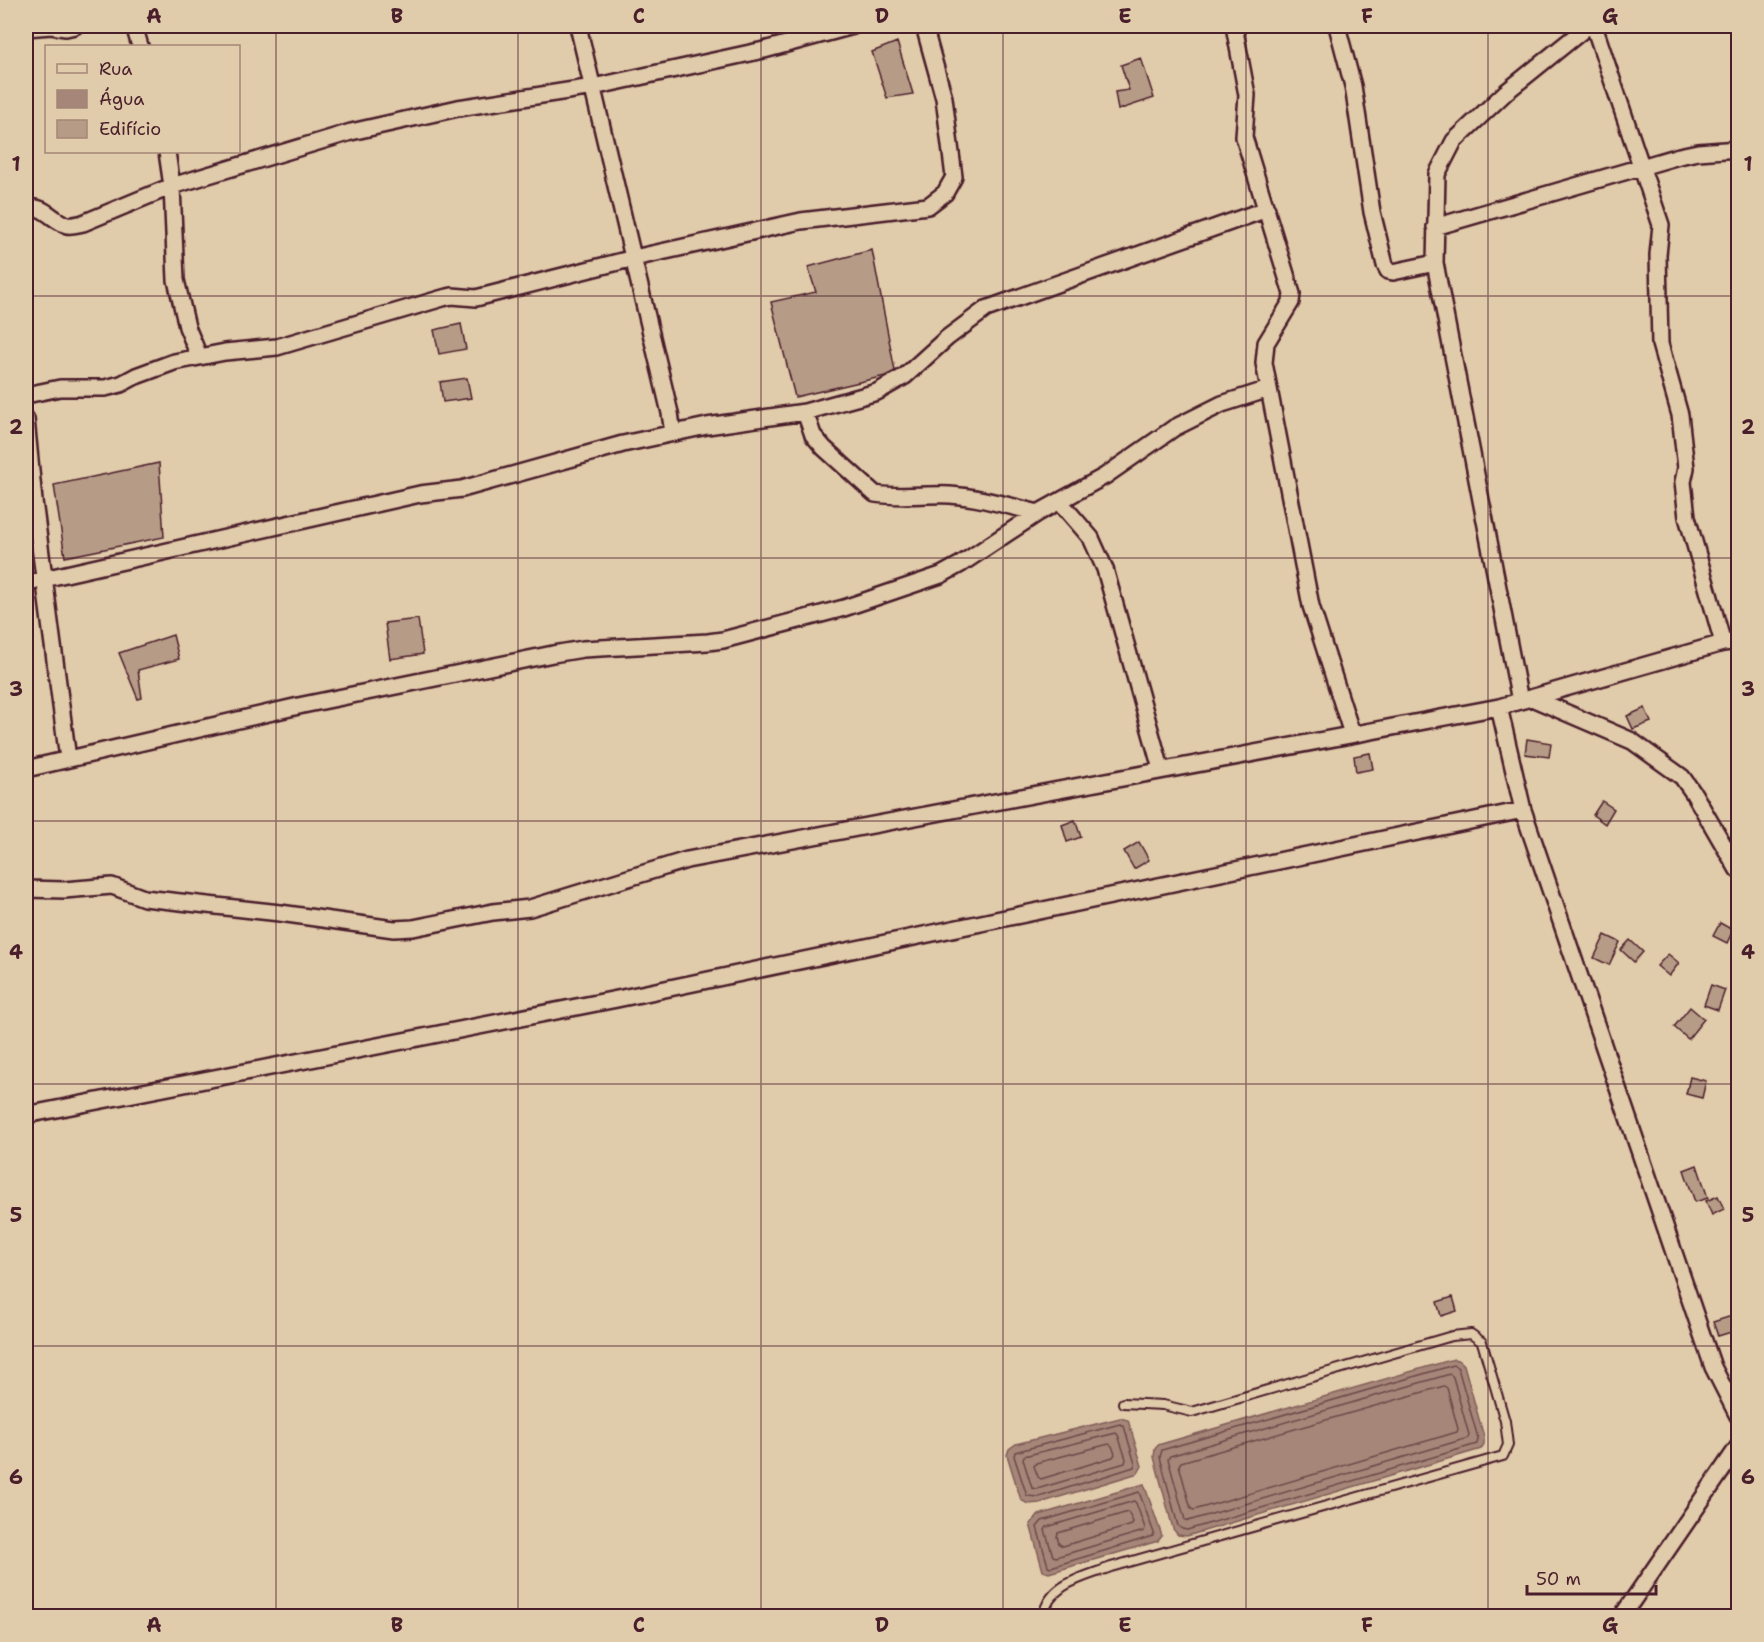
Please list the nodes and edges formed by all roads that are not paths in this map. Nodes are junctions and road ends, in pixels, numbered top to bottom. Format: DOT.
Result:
graph roads {
  1 [pos="75,26"];
  2 [pos="134,26"];
  3 [pos="578,26"];
  4 [pos="854,26"];
  5 [pos="924,26"];
  6 [pos="1234,26"];
  7 [pos="1337,26"];
  8 [pos="1588,26"];
  9 [pos="1594,26"];
  10 [pos="26,28"];
  11 [pos="140,45"];
  12 [pos="593,87"];
  13 [pos="1738,149"];
  14 [pos="168,153"];
  15 [pos="1641,168"];
  16 [pos="172,186"];
  17 [pos="26,209"];
  18 [pos="1267,209"];
  19 [pos="1435,227"];
  20 [pos="634,258"];
  21 [pos="1435,263"];
  22 [pos="199,356"];
  23 [pos="1269,389"];
  24 [pos="26,395"];
  25 [pos="805,412"];
  26 [pos="26,420"];
  27 [pos="673,433"];
  28 [pos="1060,502"];
  29 [pos="1038,513"];
  30 [pos="44,580"];
  31 [pos="26,583"];
  32 [pos="1731,642"];
  33 [pos="1526,699"];
  34 [pos="1499,707"];
  35 [pos="1352,734"];
  36 [pos="68,759"];
  37 [pos="26,769"];
  38 [pos="1161,769"];
  39 [pos="1523,810"];
  40 [pos="1738,870"];
  41 [pos="26,889"];
  42 [pos="26,1115"];
  43 [pos="1123,1403"];
  44 [pos="1738,1416"];
  45 [pos="1738,1447"];
  46 [pos="1043,1617"];
  47 [pos="1622,1617"];
  1 -- 10 [label="street"];
  2 -- 11 [label="street"];
  3 -- 12 [label="street"];
  4 -- 12 [label="street"];
  5 -- 20 [label="street"];
  6 -- 18 [label="street"];
  7 -- 21 [label="street"];
  8 -- 19 [label="street"];
  9 -- 15 [label="street"];
  12 -- 16 [label="street"];
  12 -- 20 [label="street"];
  13 -- 15 [label="street"];
  14 -- 16 [label="street"];
  15 -- 19 [label="street"];
  15 -- 32 [label="street"];
  16 -- 17 [label="street"];
  16 -- 22 [label="street"];
  18 -- 23 [label="street"];
  18 -- 25 [label="street"];
  19 -- 21 [label="street"];
  20 -- 22 [label="street"];
  20 -- 27 [label="street"];
  21 -- 33 [label="street"];
  22 -- 24 [label="street"];
  23 -- 28 [label="street"];
  23 -- 35 [label="street"];
  25 -- 27 [label="street"];
  25 -- 29 [label="street"];
  26 -- 30 [label="street"];
  27 -- 30 [label="street"];
  28 -- 29 [label="street"];
  28 -- 38 [label="street"];
  29 -- 36 [label="street"];
  30 -- 31 [label="street"];
  30 -- 36 [label="street"];
  32 -- 33 [label="street"];
  33 -- 34 [label="street"];
  33 -- 40 [label="street"];
  34 -- 35 [label="street"];
  34 -- 39 [label="street"];
  35 -- 38 [label="street"];
  36 -- 37 [label="street"];
  38 -- 41 [label="street"];
  39 -- 42 [label="street"];
  39 -- 44 [label="street"];
  43 -- 46 [label="lane"];
  45 -- 47 [label="street"];
}
